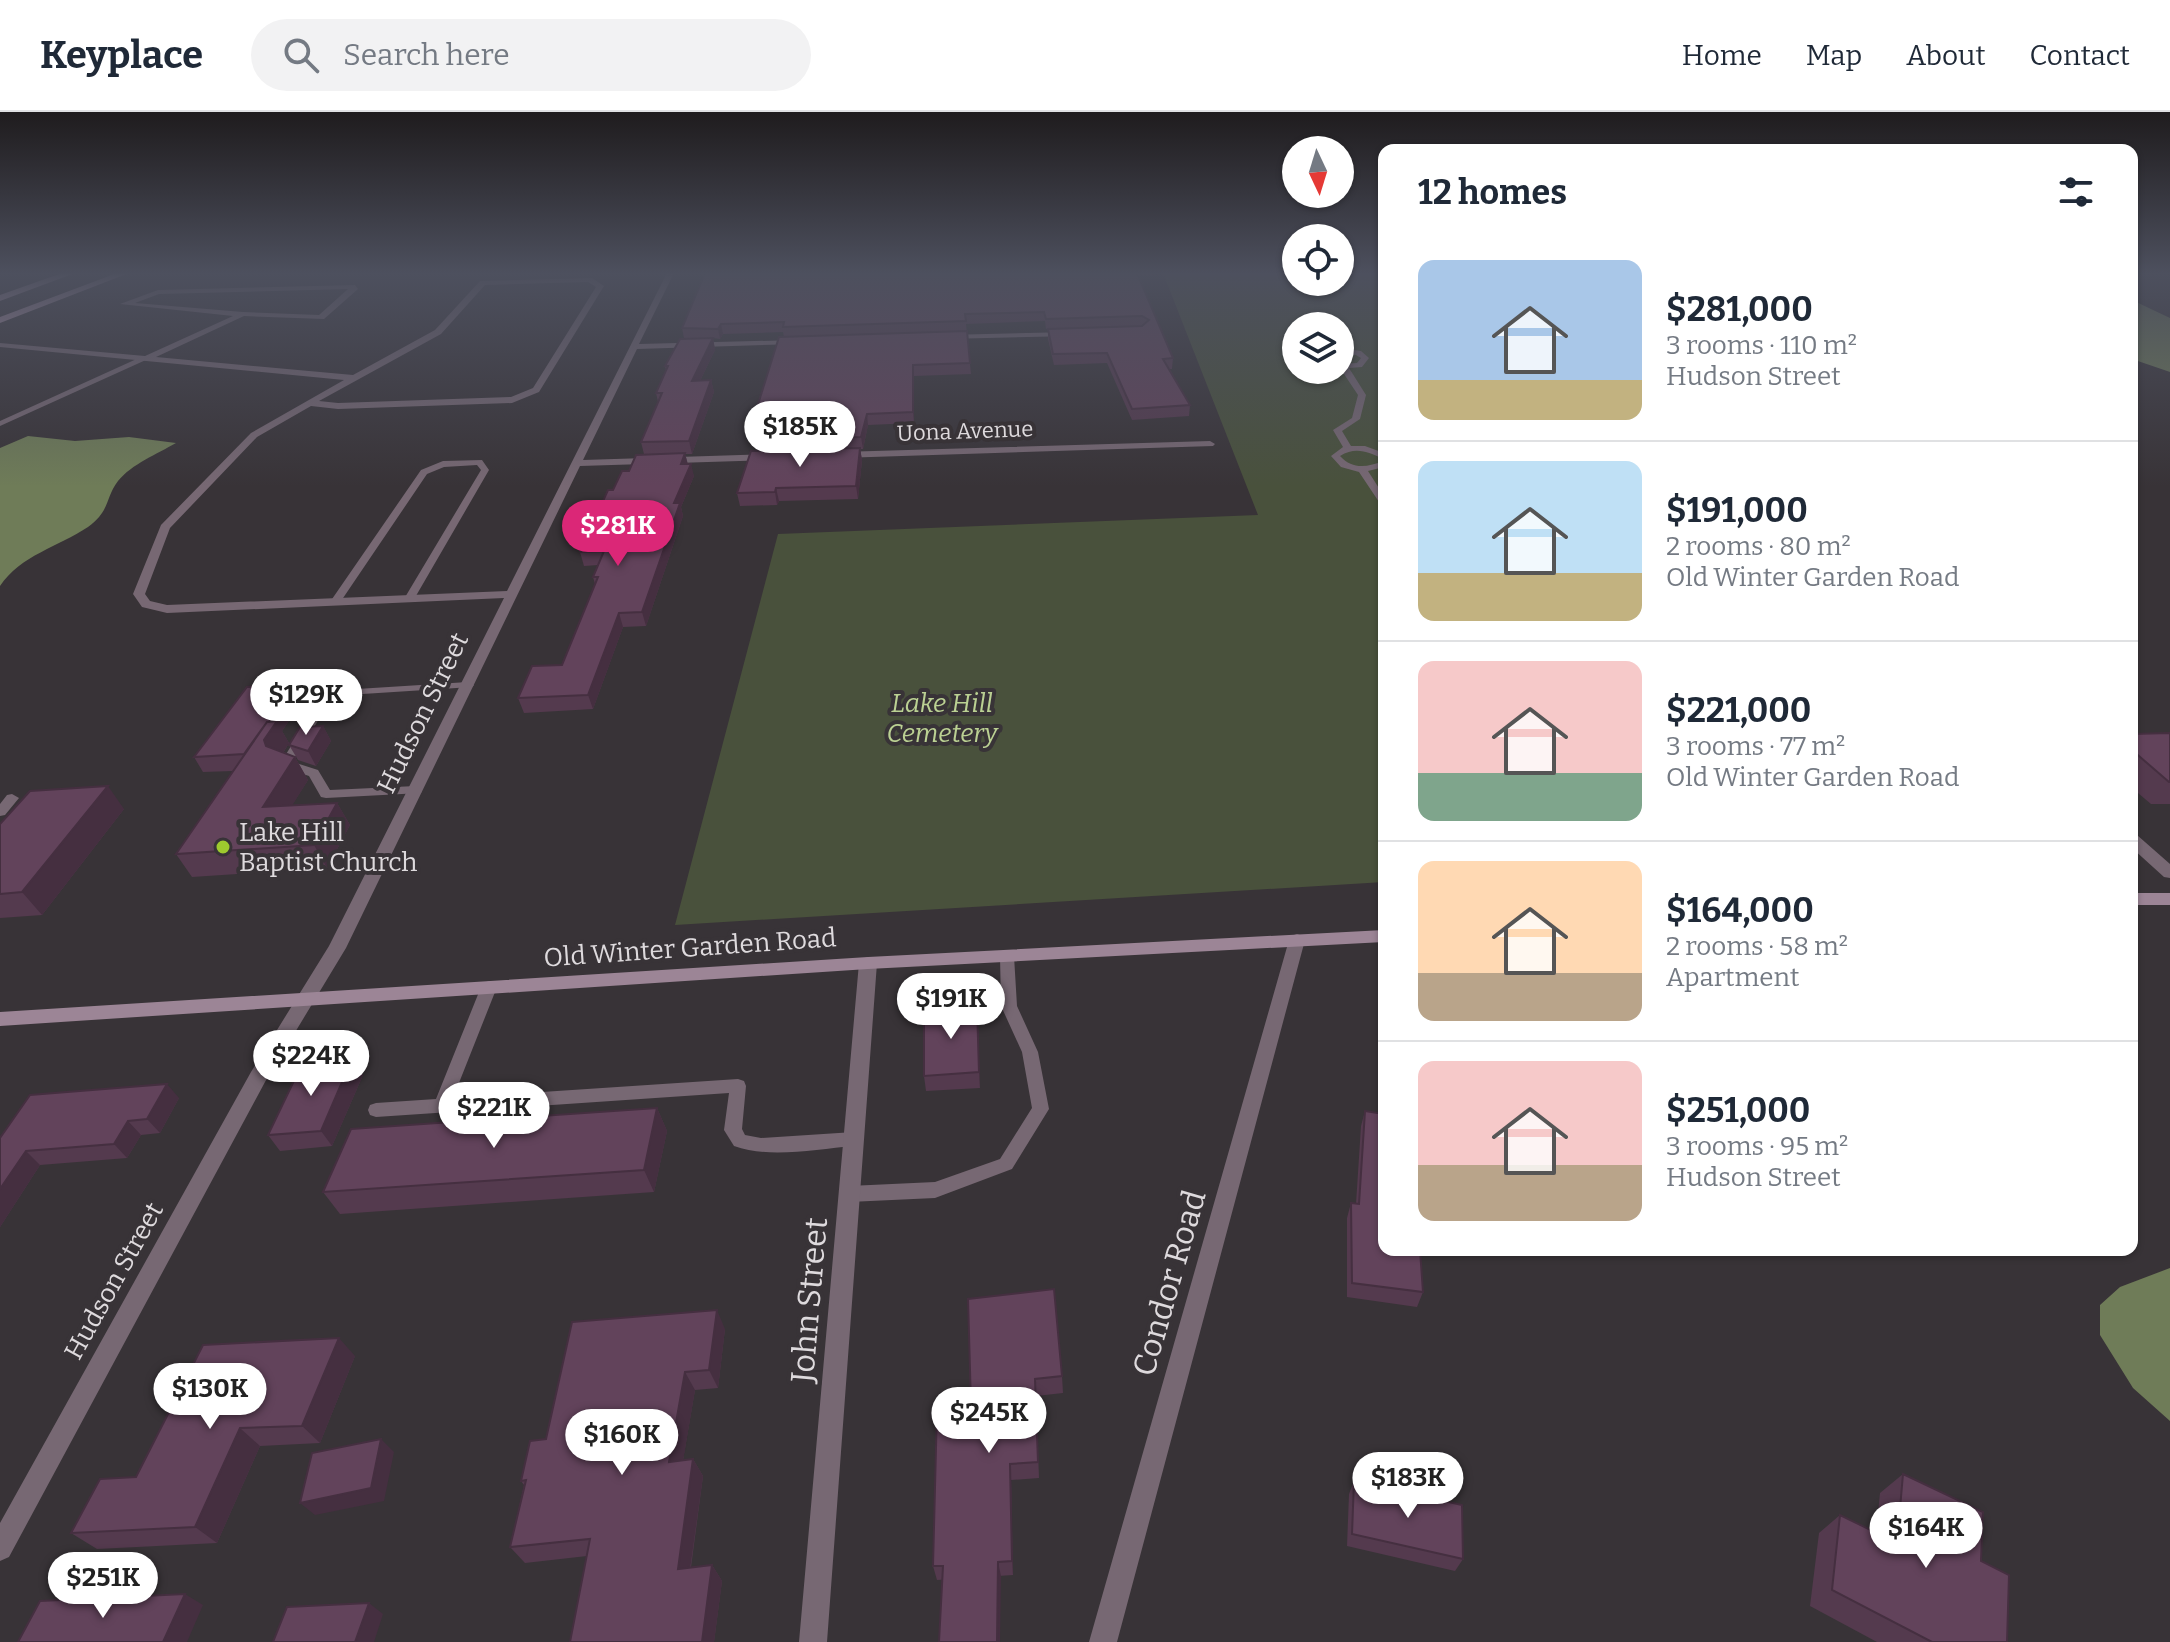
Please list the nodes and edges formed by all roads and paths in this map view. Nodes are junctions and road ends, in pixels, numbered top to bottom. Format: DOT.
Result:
graph roads {
  1 [pos="176,344"];
  2 [pos="415,344"];
  3 [pos="564,344"];
  4 [pos="723,344"];
  5 [pos="0,345"];
  6 [pos="632,347"];
  7 [pos="1354,352"];
  8 [pos="144,359"];
  9 [pos="1354,364"];
  10 [pos="354,378"];
  11 [pos="1354,383"];
  12 [pos="309,403"];
  13 [pos="0,409"];
  14 [pos="27,412"];
  15 [pos="0,424"];
  16 [pos="1210,444"];
  17 [pos="1348,448"];
  18 [pos="1378,453"];
  19 [pos="831,455"];
  20 [pos="783,457"];
  21 [pos="578,463"];
  22 [pos="1378,465"];
  23 [pos="1362,469"];
  24 [pos="1378,494"];
  25 [pos="512,594"];
  26 [pos="409,599"];
  27 [pos="335,602"];
  28 [pos="468,685"];
  29 [pos="416,790"];
  30 [pos="12,798"];
  31 [pos="0,812"];
  32 [pos="2138,844"];
  33 [pos="2170,873"];
  34 [pos="2138,899"];
  35 [pos="2170,899"];
  36 [pos="1378,936"];
  37 [pos="1297,940"];
  38 [pos="1007,956"];
  39 [pos="868,963"];
  40 [pos="489,987"];
  41 [pos="305,999"];
  42 [pos="0,1019"];
  43 [pos="442,1106"];
  44 [pos="376,1110"];
  45 [pos="854,1139"];
  46 [pos="849,1194"];
  47 [pos="0,1548"];
  48 [pos="813,1642"];
  49 [pos="1103,1642"];
  1 -- 8 [label="street"];
  2 -- 10 [label="street"];
  3 -- 12 [label="street"];
  4 -- 6 [label="street"];
  5 -- 8 [label="street"];
  6 -- 21 [label="street, Hudson Street"];
  7 -- 9 [label="lane"];
  8 -- 10 [label="street"];
  8 -- 14 [label="lane"];
  10 -- 12 [label="street"];
  11 -- 17 [label="lane"];
  12 -- 27 [label="street"];
  13 -- 14 [label="lane"];
  14 -- 15 [label="lane"];
  16 -- 19 [label="street, Uona Avenue"];
  17 -- 18 [label="lane"];
  17 -- 23 [label="lane"];
  20 -- 21 [label="street"];
  21 -- 25 [label="street, Hudson Street"];
  22 -- 23 [label="lane"];
  23 -- 24 [label="lane"];
  25 -- 26 [label="street"];
  25 -- 28 [label="street, Hudson Street"];
  26 -- 27 [label="street"];
  26 -- 27 [label="lane"];
  28 -- 29 [label="street, Hudson Street"];
  28 -- 29 [label="lane"];
  29 -- 41 [label="street, Hudson Street"];
  30 -- 31 [label="lane"];
  32 -- 33 [label="street"];
  34 -- 35 [label="main road"];
  36 -- 37 [label="main road, Old Winter Garden Road"];
  37 -- 38 [label="main road, Old Winter Garden Road"];
  37 -- 49 [label="street, Condor Road"];
  38 -- 39 [label="main road, Old Winter Garden Road"];
  38 -- 46 [label="lane"];
  39 -- 40 [label="main road, Old Winter Garden Road"];
  39 -- 45 [label="street, John Street"];
  40 -- 41 [label="main road, Old Winter Garden Road"];
  40 -- 43 [label="lane"];
  41 -- 42 [label="main road, Old Winter Garden Road"];
  41 -- 47 [label="street, Hudson Street"];
  43 -- 44 [label="lane"];
  43 -- 45 [label="lane"];
  45 -- 46 [label="street, John Street"];
  46 -- 48 [label="street, John Street"];
}
